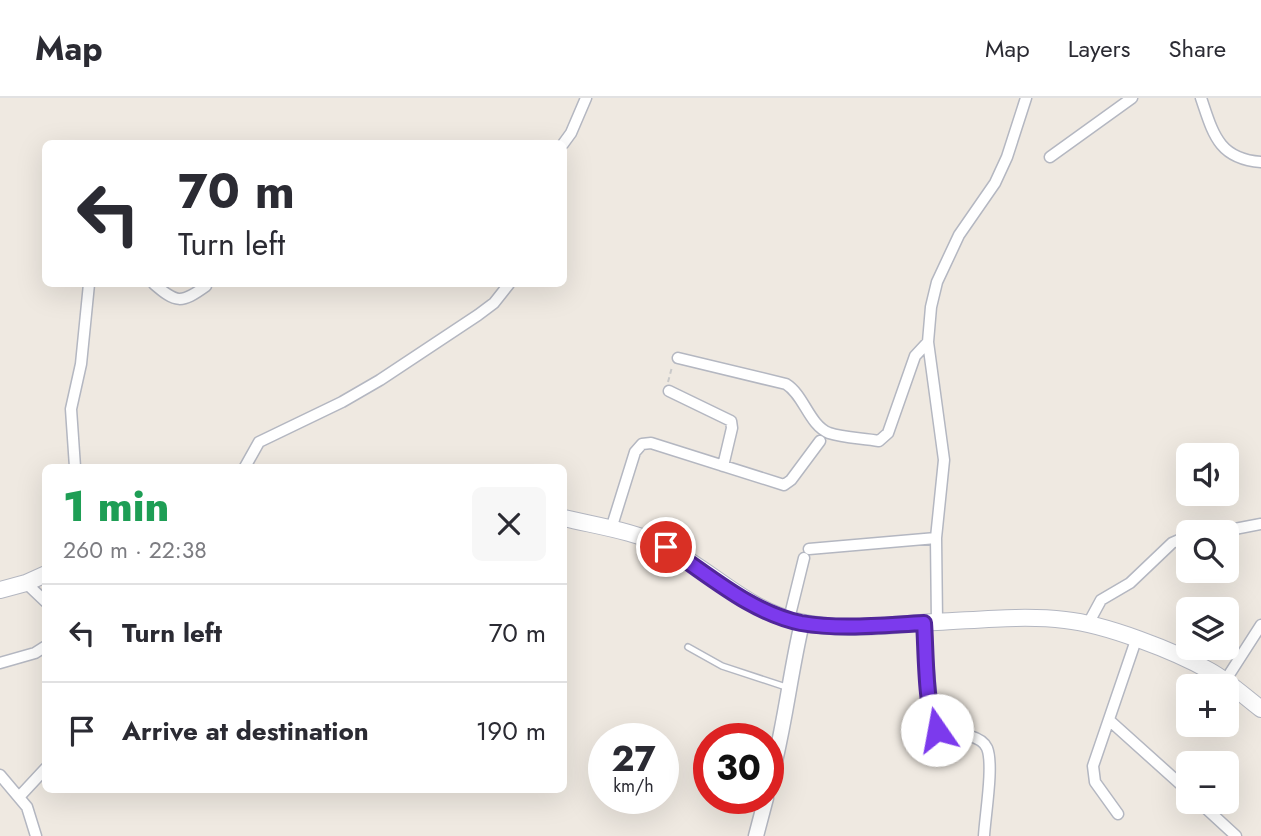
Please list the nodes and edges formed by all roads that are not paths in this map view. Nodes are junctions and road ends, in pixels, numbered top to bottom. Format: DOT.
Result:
graph roads {
  1 [pos="586,98"];
  2 [pos="1026,98"];
  3 [pos="1132,98"];
  4 [pos="1201,98"];
  5 [pos="566,140"];
  6 [pos="1050,157"];
  7 [pos="1261,162"];
  8 [pos="89,287"];
  9 [pos="158,287"];
  10 [pos="205,287"];
  11 [pos="507,287"];
  12 [pos="928,342"];
  13 [pos="678,358"];
  14 [pos="669,391"];
  15 [pos="820,441"];
  16 [pos="75,464"];
  17 [pos="246,464"];
  18 [pos="723,466"];
  19 [pos="567,519"];
  20 [pos="1261,524"];
  21 [pos="1239,528"];
  22 [pos="611,529"];
  23 [pos="936,538"];
  24 [pos="1176,541"];
  25 [pos="42,576"];
  26 [pos="26,583"];
  27 [pos="0,590"];
  28 [pos="42,598"];
  29 [pos="795,621"];
  30 [pos="930,622"];
  31 [pos="1088,624"];
  32 [pos="1261,625"];
  33 [pos="1136,640"];
  34 [pos="688,647"];
  35 [pos="42,649"];
  36 [pos="0,663"];
  37 [pos="1212,674"];
  38 [pos="1230,674"];
  39 [pos="789,688"];
  40 [pos="1239,692"];
  41 [pos="1261,709"];
  42 [pos="1109,720"];
  43 [pos="784,723"];
  44 [pos="42,772"];
  45 [pos="0,775"];
  46 [pos="1176,781"];
  47 [pos="19,797"];
  48 [pos="762,814"];
  49 [pos="1118,814"];
  50 [pos="1212,814"];
  51 [pos="36,836"];
  52 [pos="756,836"];
  53 [pos="984,836"];
  54 [pos="1236,836"];
  1 -- 5 [label="street"];
  2 -- 12 [label="street"];
  3 -- 6 [label="street"];
  4 -- 7 [label="street"];
  8 -- 16 [label="street"];
  9 -- 10 [label="street"];
  11 -- 17 [label="street"];
  12 -- 13 [label="street"];
  12 -- 23 [label="street"];
  14 -- 18 [label="street"];
  15 -- 18 [label="street"];
  18 -- 22 [label="street"];
  19 -- 22 [label="main road"];
  20 -- 21 [label="street"];
  22 -- 29 [label="main road"];
  23 -- 29 [label="street"];
  23 -- 30 [label="street"];
  24 -- 31 [label="street"];
  25 -- 26 [label="main road"];
  26 -- 27 [label="main road"];
  26 -- 28 [label="street"];
  29 -- 30 [label="main road"];
  29 -- 39 [label="street"];
  30 -- 31 [label="main road"];
  30 -- 53 [label="street"];
  31 -- 33 [label="main road"];
  32 -- 38 [label="street"];
  33 -- 37 [label="main road"];
  33 -- 42 [label="street"];
  34 -- 39 [label="lane"];
  35 -- 36 [label="street"];
  39 -- 43 [label="street"];
  40 -- 41 [label="main road"];
  42 -- 46 [label="street"];
  42 -- 49 [label="street"];
  44 -- 47 [label="street"];
  45 -- 47 [label="street"];
  47 -- 51 [label="street"];
  48 -- 52 [label="street"];
  50 -- 54 [label="street"];
}
